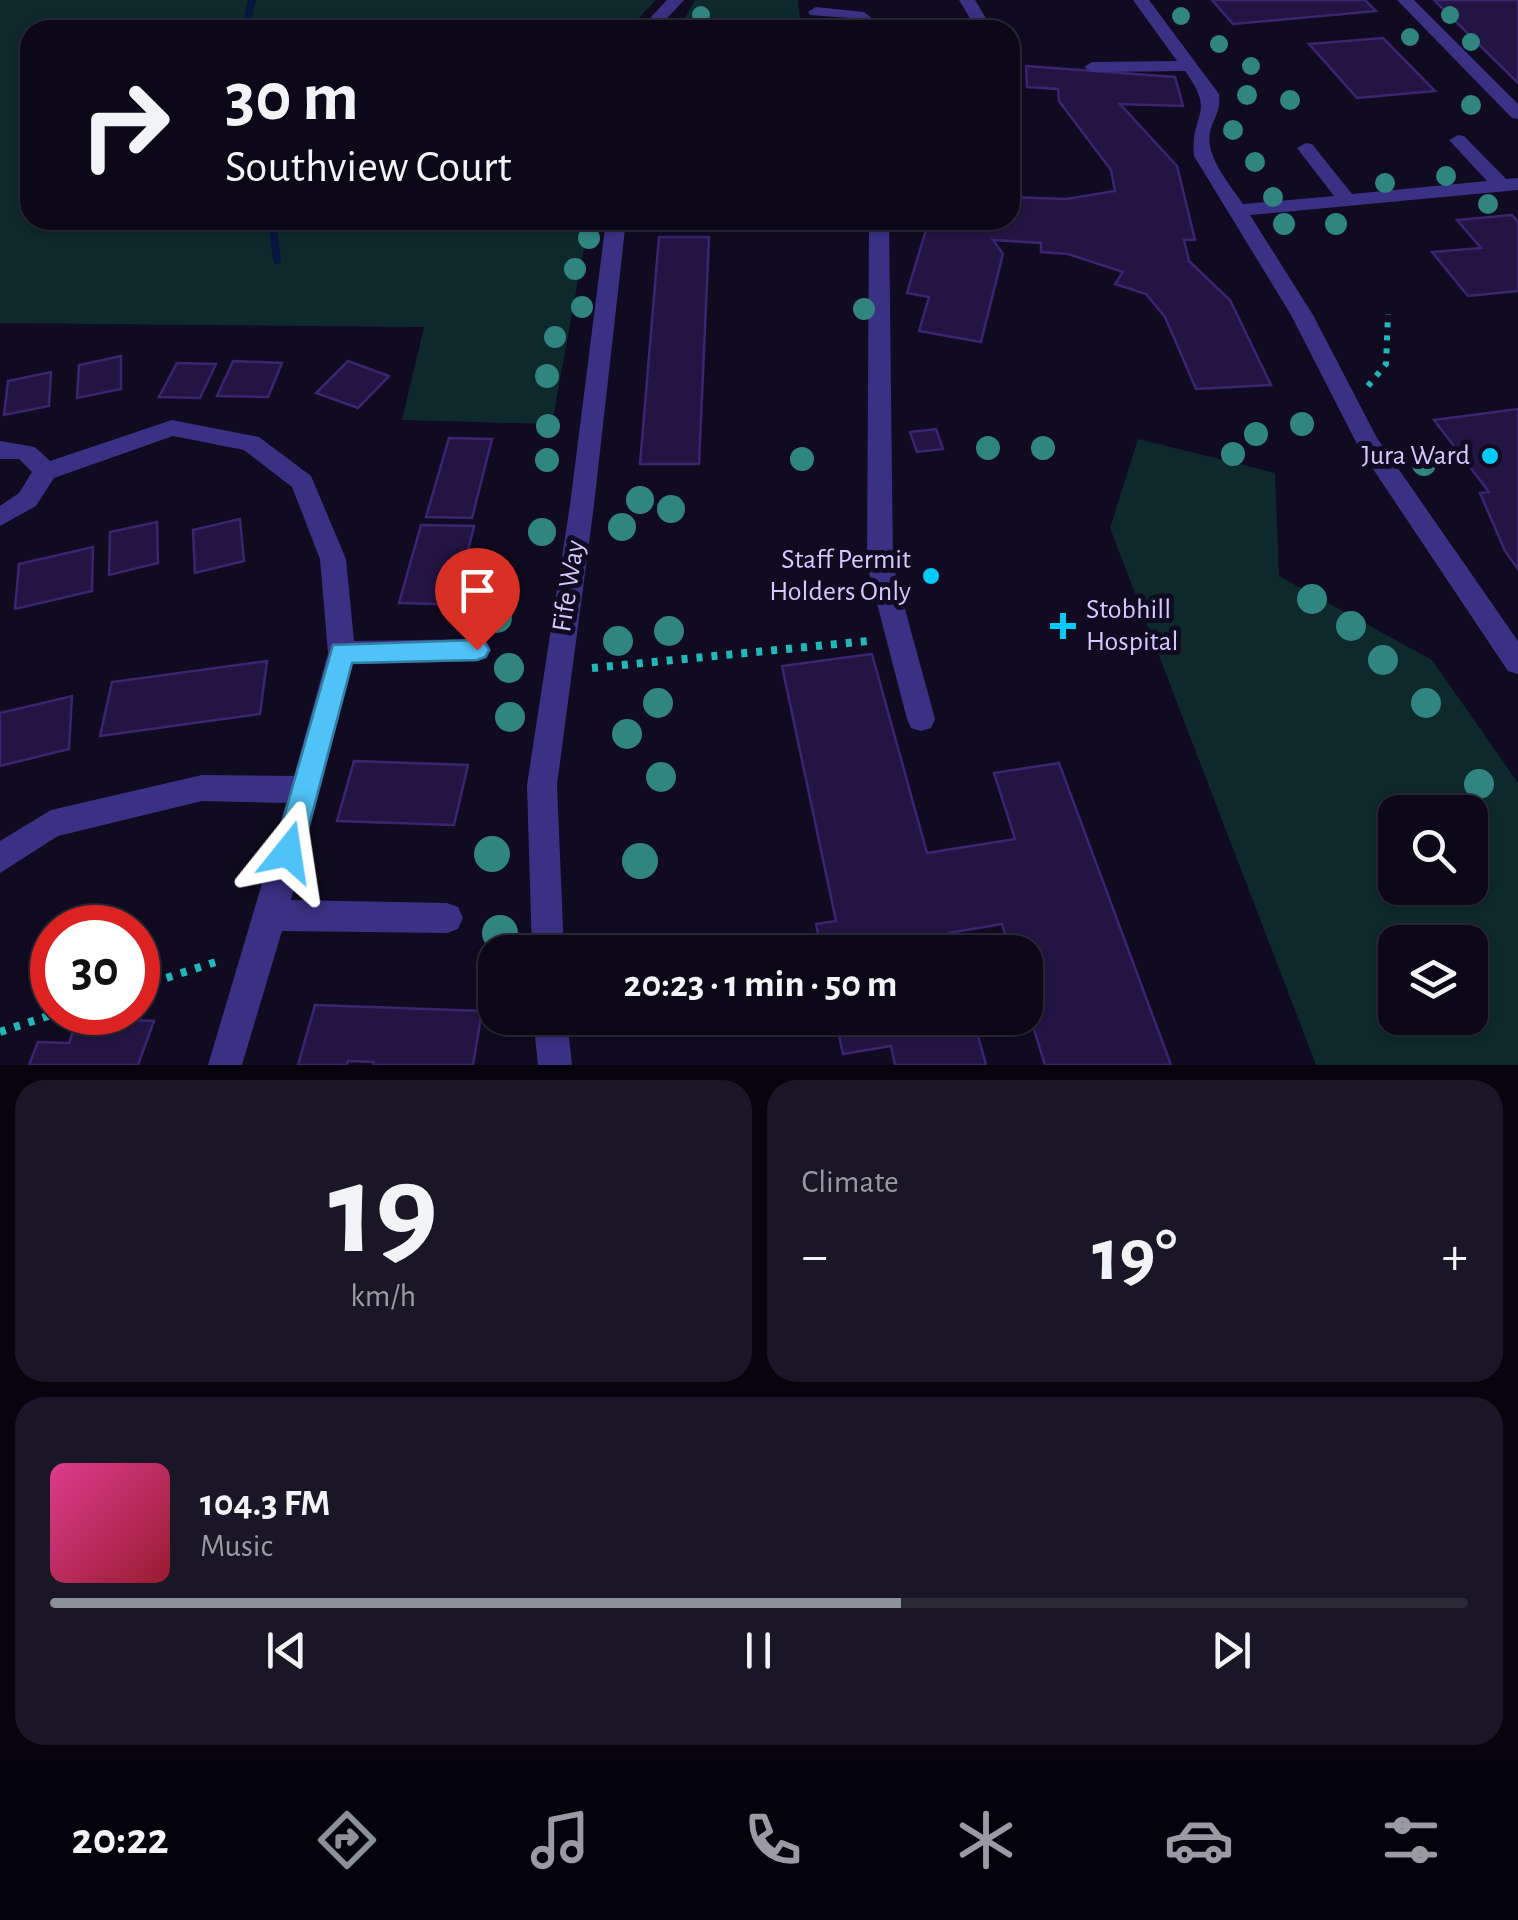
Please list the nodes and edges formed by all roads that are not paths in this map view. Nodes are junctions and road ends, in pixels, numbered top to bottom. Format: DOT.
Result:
graph roads {
  1 [pos="676,0"];
  2 [pos="1141,0"];
  3 [pos="1406,0"];
  4 [pos="858,7"];
  5 [pos="816,14"];
  6 [pos="656,20"];
  7 [pos="1190,66"];
  8 [pos="1092,67"];
  9 [pos="1518,114"];
  10 [pos="1458,140"];
  11 [pos="1306,148"];
  12 [pos="1510,185"];
  13 [pos="1347,200"];
  14 [pos="1234,211"];
  15 [pos="615,230"];
  16 [pos="879,230"];
  17 [pos="0,450"];
  18 [pos="44,472"];
  19 [pos="0,517"];
  20 [pos="477,650"];
  21 [pos="342,652"];
  22 [pos="1518,664"];
  23 [pos="922,719"];
  24 [pos="304,790"];
  25 [pos="0,859"];
  26 [pos="271,915"];
  27 [pos="446,918"];
  28 [pos="547,935"];
  29 [pos="552,1035"];
  30 [pos="226,1065"];
  31 [pos="555,1065"];
  1 -- 6 [label="street"];
  2 -- 7 [label="street"];
  3 -- 9 [label="street"];
  4 -- 5 [label="street"];
  7 -- 8 [label="street"];
  7 -- 14 [label="street"];
  10 -- 12 [label="street"];
  11 -- 13 [label="street"];
  12 -- 13 [label="street"];
  13 -- 14 [label="street"];
  14 -- 22 [label="street"];
  15 -- 28 [label="street, Fife Way"];
  16 -- 23 [label="street"];
  17 -- 18 [label="street"];
  18 -- 19 [label="street"];
  18 -- 21 [label="street"];
  20 -- 21 [label="street"];
  21 -- 24 [label="street"];
  24 -- 25 [label="street"];
  24 -- 26 [label="street"];
  26 -- 27 [label="street"];
  26 -- 30 [label="street"];
  29 -- 31 [label="street"];
}
